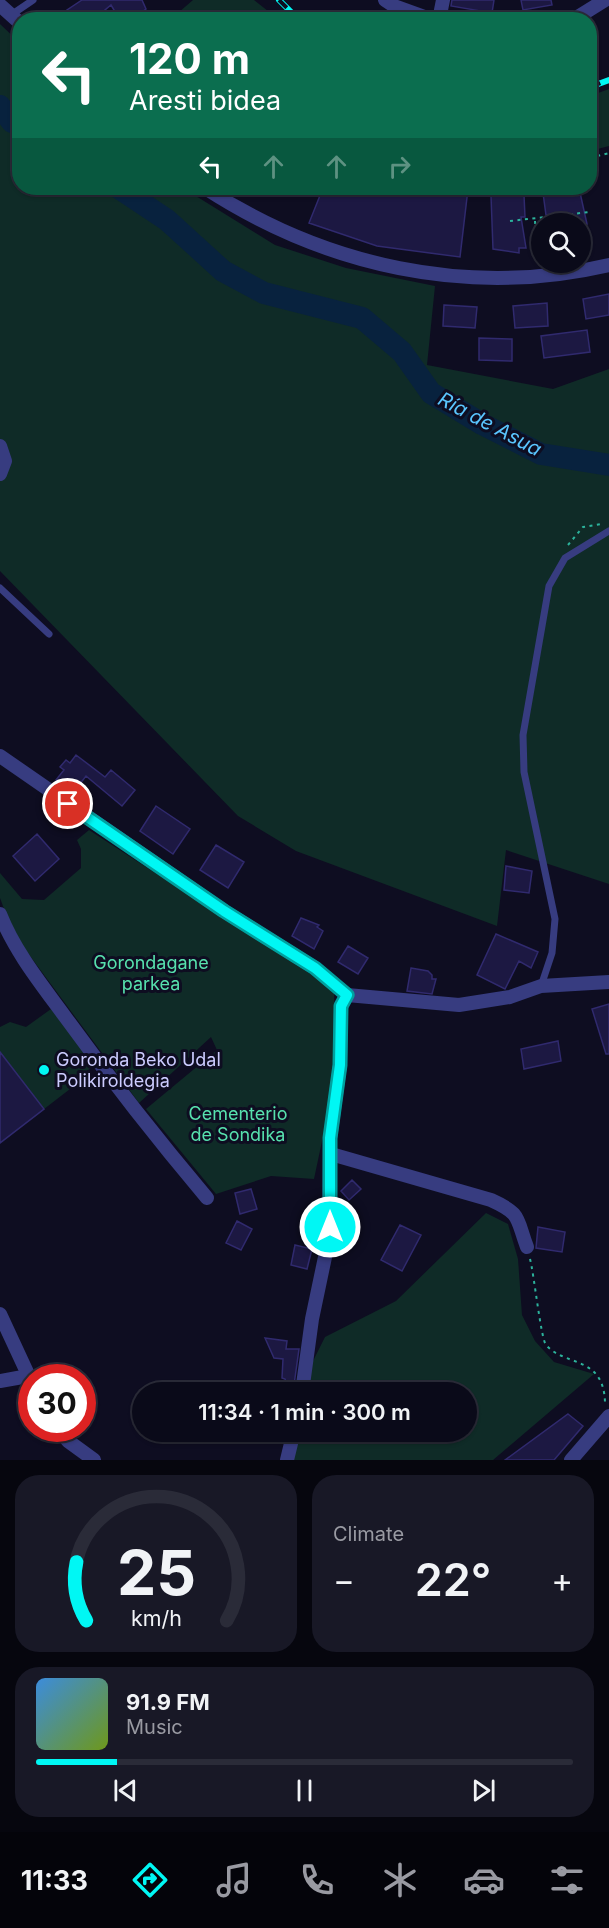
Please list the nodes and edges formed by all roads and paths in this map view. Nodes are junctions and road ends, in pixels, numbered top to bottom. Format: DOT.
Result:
graph roads {
  1 [pos="33,0"];
  2 [pos="385,0"];
  3 [pos="605,0"];
  4 [pos="0,4"];
  5 [pos="22,12"];
  6 [pos="411,12"];
  7 [pos="586,12"];
  8 [pos="12,16"];
  9 [pos="219,195"];
  10 [pos="590,212"];
  11 [pos="583,213"];
  12 [pos="531,220"];
  13 [pos="510,221"];
  14 [pos="609,265"];
  15 [pos="0,446"];
  16 [pos="0,474"];
  17 [pos="609,524"];
  18 [pos="609,531"];
  19 [pos="565,558"];
  20 [pos="0,588"];
  21 [pos="49,634"];
  22 [pos="0,756"];
  23 [pos="0,914"];
  24 [pos="609,982"];
  25 [pos="541,986"];
  26 [pos="347,995"];
  27 [pos="331,1154"];
  28 [pos="207,1198"];
  29 [pos="527,1247"];
  30 [pos="0,1314"];
  31 [pos="23,1364"];
  32 [pos="18,1380"];
  33 [pos="0,1381"];
  34 [pos="303,1382"];
  35 [pos="609,1406"];
  36 [pos="609,1416"];
  37 [pos="69,1442"];
  38 [pos="291,1442"];
  39 [pos="94,1460"];
  40 [pos="287,1460"];
  41 [pos="572,1460"];
  1 -- 5 [label="lane"];
  2 -- 6 [label="street"];
  3 -- 7 [label="street"];
  4 -- 8 [label="street"];
  9 -- 14 [label="street"];
  10 -- 11 [label="path"];
  12 -- 13 [label="path"];
  15 -- 16 [label="street"];
  17 -- 19 [label="path"];
  18 -- 19 [label="lane"];
  19 -- 25 [label="lane"];
  20 -- 21 [label="lane"];
  22 -- 26 [label="street"];
  23 -- 28 [label="street"];
  24 -- 25 [label="street"];
  25 -- 26 [label="street"];
  26 -- 27 [label="street"];
  27 -- 29 [label="street"];
  27 -- 34 [label="street"];
  29 -- 35 [label="path"];
  30 -- 31 [label="street"];
  32 -- 33 [label="street"];
  36 -- 41 [label="street"];
  37 -- 39 [label="street"];
  38 -- 40 [label="street"];
}
